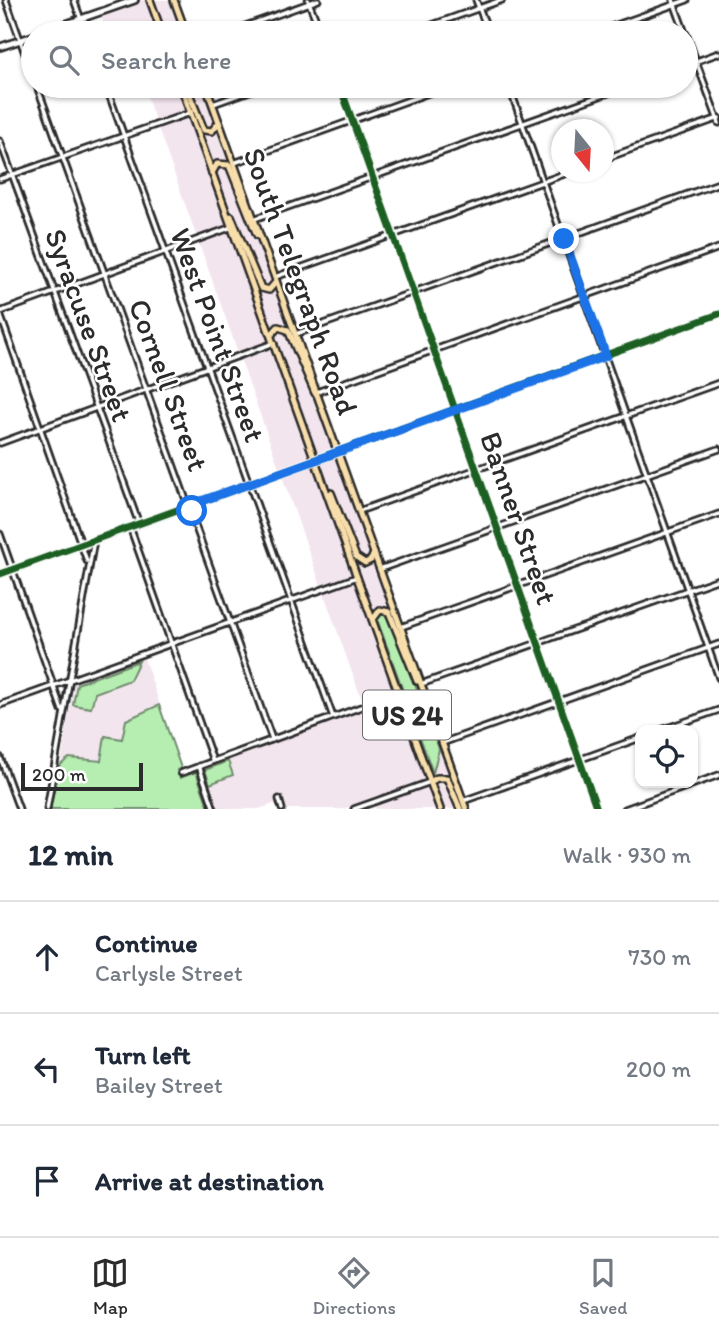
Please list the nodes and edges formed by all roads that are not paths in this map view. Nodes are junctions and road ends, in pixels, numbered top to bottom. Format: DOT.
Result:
graph roads {
  1 [pos="6,0"];
  2 [pos="75,0"];
  3 [pos="135,0"];
  4 [pos="150,0"];
  5 [pos="174,0"];
  6 [pos="318,0"];
  7 [pos="476,0"];
  8 [pos="502,0"];
  9 [pos="687,0"];
  10 [pos="309,2"];
  11 [pos="674,2"];
  12 [pos="480,8"];
  13 [pos="81,19"];
  14 [pos="75,21"];
  15 [pos="158,21"];
  16 [pos="182,21"];
  17 [pos="258,21"];
  18 [pos="316,21"];
  19 [pos="444,21"];
  20 [pos="485,21"];
  21 [pos="625,21"];
  22 [pos="681,21"];
  23 [pos="20,40"];
  24 [pos="0,47"];
  25 [pos="719,54"];
  26 [pos="698,60"];
  27 [pos="698,66"];
  28 [pos="41,98"];
  29 [pos="111,98"];
  30 [pos="187,98"];
  31 [pos="189,98"];
  32 [pos="211,98"];
  33 [pos="230,98"];
  34 [pos="344,98"];
  35 [pos="415,98"];
  36 [pos="513,98"];
  37 [pos="595,98"];
  38 [pos="213,104"];
  39 [pos="191,113"];
  40 [pos="719,120"];
  41 [pos="352,121"];
  42 [pos="219,122"];
  43 [pos="523,124"];
  44 [pos="125,136"];
  45 [pos="0,141"];
  46 [pos="614,156"];
  47 [pos="63,157"];
  48 [pos="234,163"];
  49 [pos="212,173"];
  50 [pos="13,175"];
  51 [pos="373,177"];
  52 [pos="551,178"];
  53 [pos="0,179"];
  54 [pos="543,181"];
  55 [pos="719,183"];
  56 [pos="225,208"];
  57 [pos="254,219"];
  58 [pos="232,227"];
  59 [pos="394,235"];
  60 [pos="564,239"];
  61 [pos="263,244"];
  62 [pos="719,248"];
  63 [pos="166,251"];
  64 [pos="106,273"];
  65 [pos="275,279"];
  66 [pos="54,292"];
  67 [pos="415,292"];
  68 [pos="584,296"];
  69 [pos="0,313"];
  70 [pos="719,314"];
  71 [pos="296,334"];
  72 [pos="271,335"];
  73 [pos="274,343"];
  74 [pos="435,349"];
  75 [pos="606,356"];
  76 [pos="208,367"];
  77 [pos="719,383"];
  78 [pos="148,388"];
  79 [pos="317,392"];
  80 [pos="319,399"];
  81 [pos="97,407"];
  82 [pos="457,409"];
  83 [pos="627,415"];
  84 [pos="41,428"];
  85 [pos="0,443"];
  86 [pos="719,449"];
  87 [pos="339,452"];
  88 [pos="316,460"];
  89 [pos="478,468"];
  90 [pos="648,474"];
  91 [pos="250,483"];
  92 [pos="326,488"];
  93 [pos="190,505"];
  94 [pos="359,510"];
  95 [pos="719,514"];
  96 [pos="139,524"];
  97 [pos="130,527"];
  98 [pos="498,527"];
  99 [pos="668,532"];
  100 [pos="0,534"];
  101 [pos="94,540"];
  102 [pos="82,544"];
  103 [pos="374,553"];
  104 [pos="88,563"];
  105 [pos="13,569"];
  106 [pos="380,569"];
  107 [pos="0,574"];
  108 [pos="358,576"];
  109 [pos="719,579"];
  110 [pos="519,586"];
  111 [pos="688,590"];
  112 [pos="291,600"];
  113 [pos="374,621"];
  114 [pos="231,622"];
  115 [pos="401,627"];
  116 [pos="539,643"];
  117 [pos="171,644"];
  118 [pos="719,644"];
  119 [pos="708,648"];
  120 [pos="719,678"];
  121 [pos="69,681"];
  122 [pos="421,684"];
  123 [pos="54,686"];
  124 [pos="399,693"];
  125 [pos="425,693"];
  126 [pos="559,701"];
  127 [pos="0,705"];
  128 [pos="719,709"];
  129 [pos="63,712"];
  130 [pos="333,717"];
  131 [pos="675,725"];
  132 [pos="272,739"];
  133 [pos="635,740"];
  134 [pos="442,743"];
  135 [pos="0,757"];
  136 [pos="580,759"];
  137 [pos="213,761"];
  138 [pos="199,766"];
  139 [pos="181,773"];
  140 [pos="719,775"];
  141 [pos="430,782"];
  142 [pos="279,799"];
  143 [pos="463,801"];
  144 [pos="370,806"];
  145 [pos="19,809"];
  146 [pos="47,809"];
  147 [pos="214,809"];
  148 [pos="282,809"];
  149 [pos="354,809"];
  150 [pos="440,809"];
  151 [pos="460,809"];
  152 [pos="466,809"];
  153 [pos="597,809"];
  154 [pos="625,809"];
  1 -- 23 [label="street"];
  2 -- 13 [label="street"];
  3 -- 13 [label="street"];
  4 -- 15 [label="main road"];
  5 -- 16 [label="main road"];
  6 -- 10 [label="street"];
  7 -- 12 [label="street"];
  8 -- 12 [label="street"];
  9 -- 11 [label="street"];
  10 -- 17 [label="street"];
  10 -- 18 [label="street"];
  11 -- 21 [label="street"];
  11 -- 22 [label="street"];
  12 -- 19 [label="street"];
  12 -- 20 [label="street"];
  13 -- 14 [label="street"];
  23 -- 24 [label="street"];
  25 -- 26 [label="street"];
  27 -- 40 [label="street"];
  28 -- 47 [label="street, Cornell Street"];
  29 -- 44 [label="street, West Point Street"];
  30 -- 39 [label="main road, South Telegraph Road / US 24"];
  31 -- 42 [label="main road"];
  32 -- 38 [label="main road, South Telegraph Road / US 24"];
  33 -- 38 [label="street"];
  34 -- 41 [label="street, Banner Street"];
  35 -- 41 [label="street"];
  36 -- 43 [label="street"];
  37 -- 43 [label="street"];
  38 -- 42 [label="main road, South Telegraph Road / US 24"];
  39 -- 44 [label="street"];
  39 -- 49 [label="main road, South Telegraph Road / US 24"];
  40 -- 46 [label="street"];
  41 -- 48 [label="street"];
  41 -- 51 [label="street, Banner Street"];
  42 -- 48 [label="main road, South Telegraph Road / US 24"];
  43 -- 51 [label="street"];
  43 -- 54 [label="street"];
  44 -- 47 [label="street"];
  44 -- 63 [label="street, West Point Street"];
  45 -- 50 [label="street, Syracuse Street"];
  47 -- 50 [label="street"];
  47 -- 64 [label="street, Cornell Street"];
  48 -- 57 [label="main road, South Telegraph Road / US 24"];
  49 -- 56 [label="main road, South Telegraph Road / US 24"];
  49 -- 61 [label="main road"];
  50 -- 53 [label="street"];
  50 -- 66 [label="street, Syracuse Street"];
  51 -- 57 [label="street"];
  51 -- 59 [label="street, Banner Street"];
  52 -- 54 [label="street"];
  54 -- 59 [label="street"];
  54 -- 60 [label="street"];
  55 -- 60 [label="street"];
  56 -- 58 [label="main road, South Telegraph Road / US 24"];
  56 -- 65 [label="main road"];
  57 -- 61 [label="main road, South Telegraph Road / US 24"];
  58 -- 63 [label="street"];
  58 -- 72 [label="main road, South Telegraph Road / US 24"];
  59 -- 65 [label="street"];
  59 -- 67 [label="street, Banner Street"];
  60 -- 67 [label="street"];
  60 -- 68 [label="street"];
  61 -- 65 [label="main road, South Telegraph Road / US 24"];
  62 -- 68 [label="street"];
  63 -- 64 [label="street"];
  63 -- 76 [label="street, West Point Street"];
  64 -- 66 [label="street"];
  64 -- 78 [label="street, Cornell Street"];
  65 -- 71 [label="main road, South Telegraph Road / US 24"];
  66 -- 69 [label="street"];
  66 -- 81 [label="street, Syracuse Street"];
  67 -- 71 [label="street"];
  67 -- 74 [label="street, Banner Street"];
  68 -- 74 [label="street"];
  68 -- 75 [label="street"];
  69 -- 84 [label="street"];
  70 -- 75 [label="street"];
  71 -- 79 [label="main road, South Telegraph Road / US 24"];
  72 -- 73 [label="main road, South Telegraph Road / US 24"];
  72 -- 80 [label="main road"];
  73 -- 76 [label="street"];
  73 -- 88 [label="main road, South Telegraph Road / US 24"];
  74 -- 79 [label="street"];
  74 -- 82 [label="street, Banner Street"];
  75 -- 82 [label="street"];
  75 -- 83 [label="street"];
  76 -- 78 [label="street"];
  76 -- 91 [label="street, West Point Street"];
  77 -- 83 [label="street"];
  78 -- 81 [label="street"];
  78 -- 93 [label="street, Cornell Street"];
  79 -- 80 [label="main road, South Telegraph Road / US 24"];
  80 -- 87 [label="main road, South Telegraph Road / US 24"];
  81 -- 84 [label="street"];
  81 -- 96 [label="street, Syracuse Street"];
  82 -- 87 [label="street"];
  82 -- 89 [label="street, Banner Street"];
  83 -- 89 [label="street"];
  83 -- 90 [label="street"];
  84 -- 85 [label="street"];
  84 -- 102 [label="street"];
  86 -- 90 [label="street"];
  87 -- 88 [label="street"];
  87 -- 94 [label="main road, South Telegraph Road / US 24"];
  88 -- 91 [label="street"];
  88 -- 92 [label="main road, South Telegraph Road / US 24"];
  89 -- 94 [label="street"];
  89 -- 98 [label="street, Banner Street"];
  90 -- 98 [label="street"];
  90 -- 99 [label="street"];
  91 -- 93 [label="street"];
  91 -- 112 [label="street, West Point Street"];
  92 -- 103 [label="main road"];
  92 -- 108 [label="main road, South Telegraph Road / US 24"];
  93 -- 96 [label="street"];
  93 -- 114 [label="street, Cornell Street"];
  94 -- 103 [label="main road, South Telegraph Road / US 24"];
  95 -- 99 [label="street"];
  96 -- 97 [label="street"];
  97 -- 101 [label="street"];
  97 -- 117 [label="street"];
  98 -- 106 [label="street"];
  98 -- 110 [label="street, Banner Street"];
  99 -- 110 [label="street"];
  99 -- 111 [label="street"];
  100 -- 105 [label="street"];
  101 -- 102 [label="street"];
  101 -- 104 [label="street"];
  102 -- 104 [label="street"];
  102 -- 105 [label="street"];
  103 -- 106 [label="main road, South Telegraph Road / US 24"];
  104 -- 121 [label="street"];
  105 -- 107 [label="street"];
  105 -- 123 [label="street"];
  106 -- 115 [label="main road, South Telegraph Road / US 24"];
  108 -- 112 [label="street"];
  108 -- 113 [label="main road, South Telegraph Road / US 24"];
  109 -- 111 [label="street"];
  110 -- 115 [label="street"];
  110 -- 116 [label="street, Banner Street"];
  111 -- 116 [label="street"];
  111 -- 119 [label="street"];
  112 -- 114 [label="street"];
  112 -- 130 [label="street, West Point Street"];
  113 -- 124 [label="main road, South Telegraph Road / US 24"];
  113 -- 125 [label="main road"];
  114 -- 117 [label="street"];
  114 -- 132 [label="street, Cornell Street"];
  115 -- 122 [label="main road, South Telegraph Road / US 24"];
  116 -- 122 [label="street"];
  116 -- 126 [label="street, Banner Street"];
  117 -- 121 [label="street"];
  117 -- 137 [label="street"];
  118 -- 119 [label="street"];
  119 -- 120 [label="street"];
  119 -- 126 [label="street"];
  121 -- 123 [label="street"];
  121 -- 129 [label="street"];
  122 -- 125 [label="main road, South Telegraph Road / US 24"];
  123 -- 127 [label="street"];
  123 -- 129 [label="street"];
  124 -- 130 [label="street"];
  124 -- 141 [label="main road, South Telegraph Road / US 24"];
  125 -- 134 [label="main road, South Telegraph Road / US 24"];
  126 -- 134 [label="street"];
  126 -- 136 [label="street, Banner Street"];
  128 -- 131 [label="street"];
  129 -- 146 [label="street"];
  130 -- 132 [label="street"];
  132 -- 137 [label="street"];
  133 -- 136 [label="street"];
  134 -- 143 [label="main road, South Telegraph Road / US 24"];
  135 -- 145 [label="street"];
  136 -- 143 [label="street"];
  136 -- 153 [label="street, Banner Street"];
  137 -- 138 [label="street"];
  138 -- 139 [label="street"];
  138 -- 147 [label="street"];
  140 -- 154 [label="street"];
  141 -- 144 [label="street"];
  141 -- 150 [label="main road, South Telegraph Road / US 24"];
  141 -- 151 [label="main road"];
  142 -- 148 [label="street"];
  143 -- 152 [label="main road, South Telegraph Road / US 24"];
  144 -- 149 [label="street"];
}
